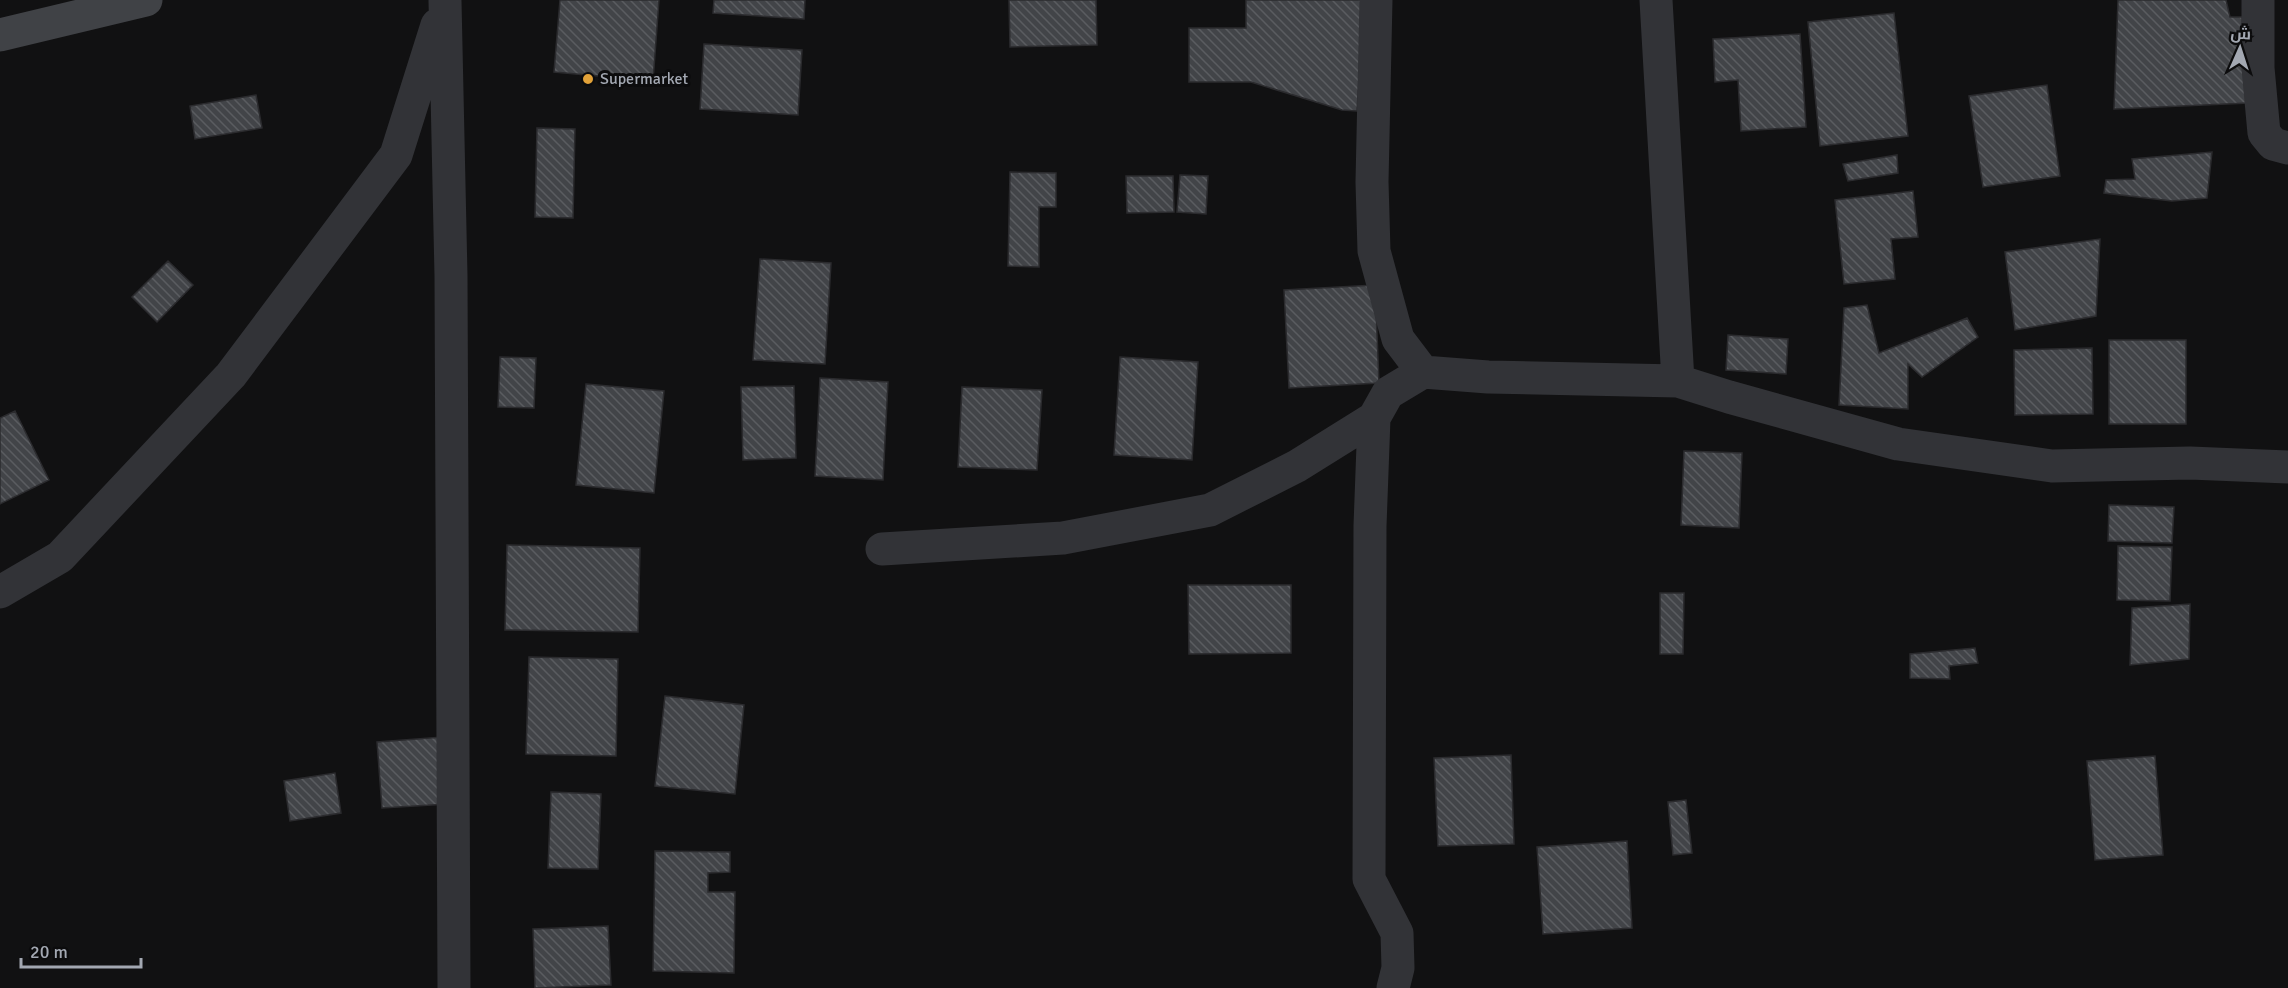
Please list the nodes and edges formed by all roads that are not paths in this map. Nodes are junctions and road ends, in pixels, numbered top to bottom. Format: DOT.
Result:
graph roads {
  1 [pos="146,0"];
  2 [pos="1376,0"];
  3 [pos="1656,0"];
  4 [pos="2258,0"];
  5 [pos="445,1"];
  6 [pos="0,36"];
  7 [pos="2288,148"];
  8 [pos="1423,372"];
  9 [pos="1678,381"];
  10 [pos="1374,418"];
  11 [pos="2288,466"];
  12 [pos="882,549"];
  13 [pos="0,592"];
  14 [pos="454,988"];
  15 [pos="1393,988"];
  1 -- 6 [label="main road"];
  2 -- 8 [label="street"];
  3 -- 9 [label="street"];
  4 -- 7 [label="street"];
  5 -- 13 [label="street"];
  5 -- 14 [label="street"];
  8 -- 9 [label="street"];
  8 -- 10 [label="street"];
  9 -- 11 [label="street"];
  10 -- 12 [label="street"];
  10 -- 15 [label="street"];
}
